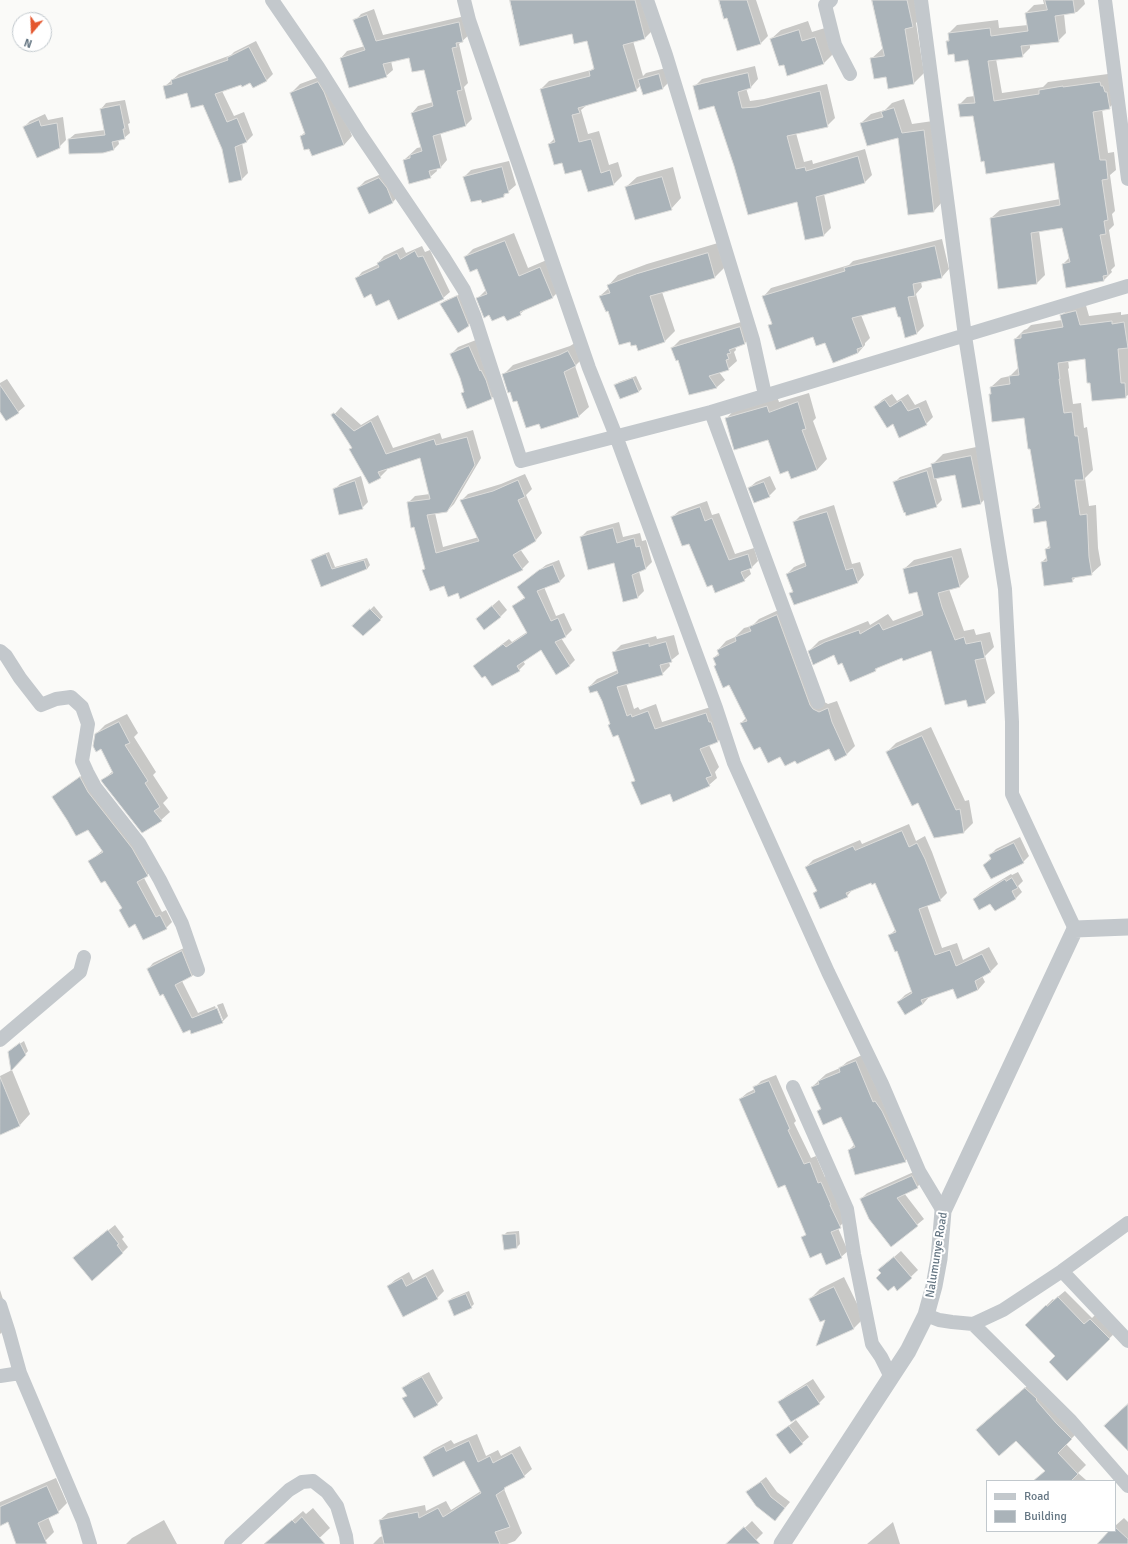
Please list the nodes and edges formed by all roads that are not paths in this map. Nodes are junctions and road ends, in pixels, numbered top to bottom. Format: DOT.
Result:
graph roads {
  1 [pos="272,0"];
  2 [pos="464,0"];
  3 [pos="647,0"];
  4 [pos="831,0"];
  5 [pos="921,0"];
  6 [pos="1105,0"];
  7 [pos="850,74"];
  8 [pos="1128,179"];
  9 [pos="1128,286"];
  10 [pos="965,336"];
  11 [pos="765,395"];
  12 [pos="711,412"];
  13 [pos="616,436"];
  14 [pos="0,651"];
  15 [pos="818,702"];
  16 [pos="1128,928"];
  17 [pos="1075,929"];
  18 [pos="84,957"];
  19 [pos="198,970"];
  20 [pos="0,1040"];
  21 [pos="793,1087"];
  22 [pos="943,1211"];
  23 [pos="1128,1223"];
  24 [pos="1062,1271"];
  25 [pos="0,1305"];
  26 [pos="926,1315"];
  27 [pos="974,1324"];
  28 [pos="1128,1341"];
  29 [pos="20,1373"];
  30 [pos="0,1376"];
  31 [pos="891,1377"];
  32 [pos="1128,1486"];
  33 [pos="90,1544"];
  34 [pos="231,1544"];
  35 [pos="347,1544"];
  36 [pos="782,1544"];
  1 -- 13 [label="street"];
  2 -- 13 [label="street"];
  3 -- 11 [label="street"];
  4 -- 7 [label="street"];
  5 -- 10 [label="street"];
  6 -- 8 [label="street"];
  9 -- 10 [label="street"];
  10 -- 11 [label="street"];
  10 -- 17 [label="street"];
  11 -- 12 [label="street"];
  12 -- 13 [label="street"];
  12 -- 15 [label="street"];
  13 -- 22 [label="street"];
  14 -- 19 [label="street"];
  16 -- 17 [label="street"];
  17 -- 22 [label="street, Nalumunye Road"];
  18 -- 20 [label="street"];
  21 -- 31 [label="street"];
  22 -- 26 [label="street, Nalumunye Road"];
  23 -- 24 [label="street"];
  24 -- 27 [label="street"];
  24 -- 28 [label="street"];
  25 -- 29 [label="street"];
  26 -- 27 [label="street"];
  26 -- 31 [label="street, Nalumunye Road"];
  27 -- 32 [label="street"];
  29 -- 30 [label="street"];
  29 -- 33 [label="street"];
  31 -- 36 [label="street, Nalumunye Road"];
  34 -- 35 [label="street"];
}
